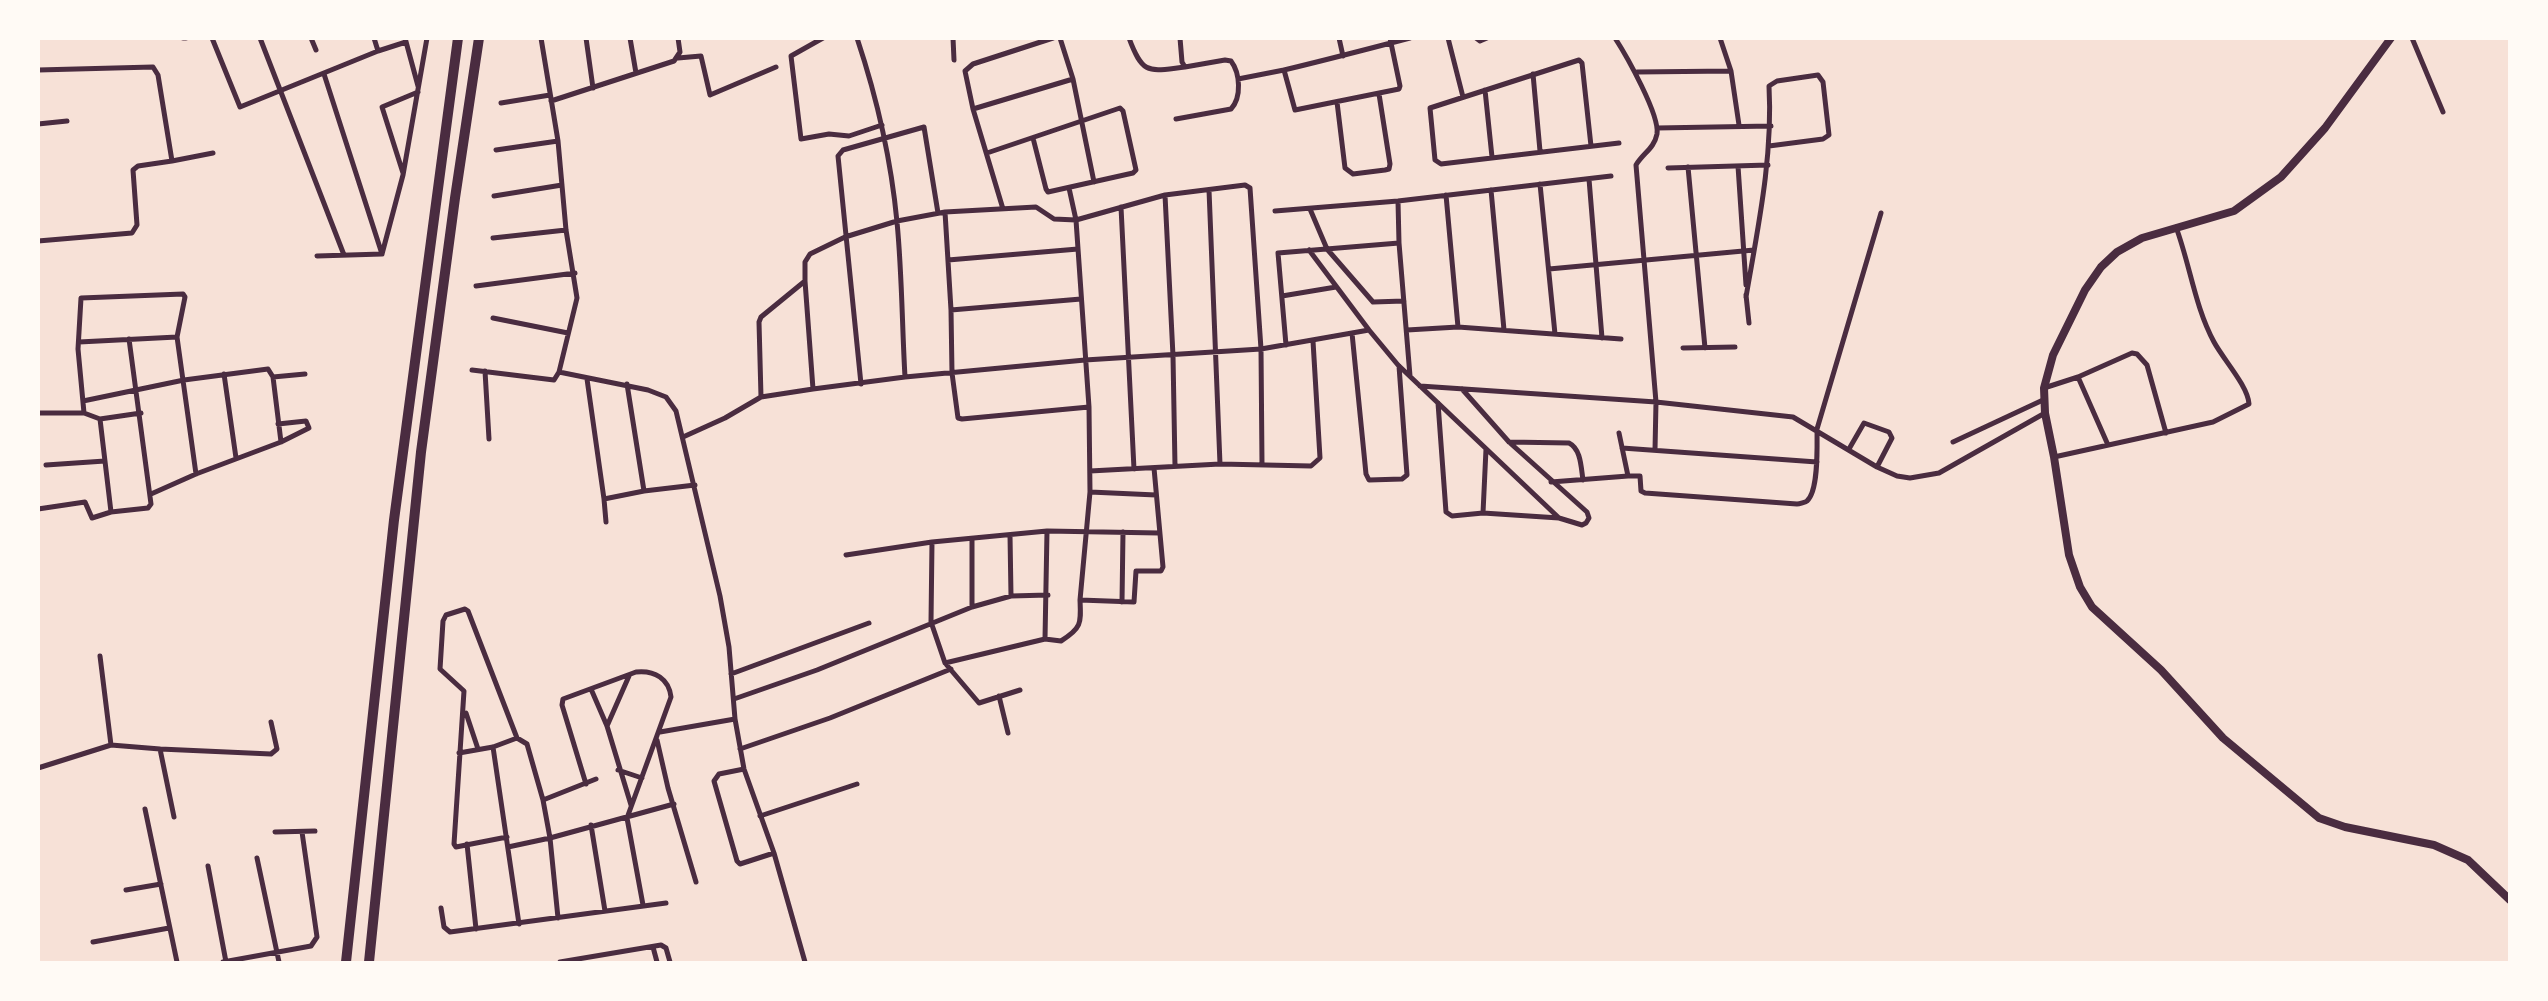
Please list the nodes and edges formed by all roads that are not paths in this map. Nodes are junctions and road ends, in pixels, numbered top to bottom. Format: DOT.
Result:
graph roads {
  1 [pos="212,38"];
  2 [pos="260,38"];
  3 [pos="311,38"];
  4 [pos="374,38"];
  5 [pos="427,38"];
  6 [pos="458,38"];
  7 [pos="479,38"];
  8 [pos="541,38"];
  9 [pos="586,38"];
  10 [pos="630,38"];
  11 [pos="678,38"];
  12 [pos="823,38"];
  13 [pos="857,38"];
  14 [pos="953,38"];
  15 [pos="1053,38"];
  16 [pos="1060,38"];
  17 [pos="1129,38"];
  18 [pos="1181,38"];
  19 [pos="1339,38"];
  20 [pos="1410,38"];
  21 [pos="1448,38"];
  22 [pos="1476,38"];
  23 [pos="1487,38"];
  24 [pos="1615,38"];
  25 [pos="1720,38"];
  26 [pos="2391,38"];
  27 [pos="2412,38"];
  28 [pos="406,40"];
  29 [pos="1390,41"];
  30 [pos="316,50"];
  31 [pos="378,51"];
  32 [pos="1343,56"];
  33 [pos="677,58"];
  34 [pos="954,60"];
  35 [pos="776,67"];
  36 [pos="1185,67"];
  37 [pos="38,70"];
  38 [pos="1284,70"];
  39 [pos="1731,71"];
  40 [pos="1637,72"];
  41 [pos="636,73"];
  42 [pos="324,74"];
  43 [pos="1533,74"];
  44 [pos="1073,79"];
  45 [pos="1238,79"];
  46 [pos="593,88"];
  47 [pos="418,90"];
  48 [pos="1485,90"];
  49 [pos="281,91"];
  50 [pos="1379,94"];
  51 [pos="1463,97"];
  52 [pos="551,98"];
  53 [pos="1337,102"];
  54 [pos="501,103"];
  55 [pos="973,109"];
  56 [pos="2443,112"];
  57 [pos="1176,119"];
  58 [pos="67,121"];
  59 [pos="1081,121"];
  60 [pos="38,124"];
  61 [pos="882,125"];
  62 [pos="1739,125"];
  63 [pos="1771,126"];
  64 [pos="1657,128"];
  65 [pos="885,137"];
  66 [pos="1033,138"];
  67 [pos="558,141"];
  68 [pos="1619,143"];
  69 [pos="1591,146"];
  70 [pos="1769,146"];
  71 [pos="496,150"];
  72 [pos="1540,151"];
  73 [pos="213,153"];
  74 [pos="987,153"];
  75 [pos="1492,157"];
  76 [pos="172,161"];
  77 [pos="1768,165"];
  78 [pos="1738,166"];
  79 [pos="1688,167"];
  80 [pos="1668,168"];
  81 [pos="403,175"];
  82 [pos="1611,176"];
  83 [pos="1589,179"];
  84 [pos="1094,182"];
  85 [pos="1540,184"];
  86 [pos="562,185"];
  87 [pos="1069,188"];
  88 [pos="1209,190"];
  89 [pos="1491,190"];
  90 [pos="1165,195"];
  91 [pos="1446,195"];
  92 [pos="494,196"];
  93 [pos="1398,201"];
  94 [pos="1121,207"];
  95 [pos="1310,208"];
  96 [pos="1003,209"];
  97 [pos="1275,211"];
  98 [pos="942,212"];
  99 [pos="1881,213"];
  100 [pos="1076,220"];
  101 [pos="897,221"];
  102 [pos="2176,227"];
  103 [pos="566,230"];
  104 [pos="845,237"];
  105 [pos="494,239"];
  106 [pos="38,241"];
  107 [pos="1399,243"];
  108 [pos="1327,248"];
  109 [pos="1078,249"];
  110 [pos="1309,250"];
  111 [pos="1754,250"];
  112 [pos="1744,251"];
  113 [pos="383,254"];
  114 [pos="344,255"];
  115 [pos="1696,255"];
  116 [pos="317,256"];
  117 [pos="948,260"];
  118 [pos="1646,260"];
  119 [pos="1596,264"];
  120 [pos="1549,269"];
  121 [pos="575,273"];
  122 [pos="805,281"];
  123 [pos="476,286"];
  124 [pos="1336,287"];
  125 [pos="1282,296"];
  126 [pos="1746,296"];
  127 [pos="1082,299"];
  128 [pos="1404,301"];
  129 [pos="951,310"];
  130 [pos="493,318"];
  131 [pos="1749,323"];
  132 [pos="1458,327"];
  133 [pos="1369,330"];
  134 [pos="1407,330"];
  135 [pos="1504,330"];
  136 [pos="568,333"];
  137 [pos="1352,333"];
  138 [pos="1555,334"];
  139 [pos="177,337"];
  140 [pos="1602,338"];
  141 [pos="129,339"];
  142 [pos="1621,339"];
  143 [pos="1313,341"];
  144 [pos="79,342"];
  145 [pos="1286,345"];
  146 [pos="1735,346"];
  147 [pos="1683,348"];
  148 [pos="1704,348"];
  149 [pos="1261,349"];
  150 [pos="1218,352"];
  151 [pos="1173,356"];
  152 [pos="1130,358"];
  153 [pos="1085,360"];
  154 [pos="1398,365"];
  155 [pos="472,370"];
  156 [pos="485,372"];
  157 [pos="559,372"];
  158 [pos="952,373"];
  159 [pos="224,374"];
  160 [pos="305,374"];
  161 [pos="1410,376"];
  162 [pos="273,377"];
  163 [pos="905,377"];
  164 [pos="2078,377"];
  165 [pos="587,379"];
  166 [pos="184,380"];
  167 [pos="627,384"];
  168 [pos="861,384"];
  169 [pos="1420,386"];
  170 [pos="2044,388"];
  171 [pos="138,389"];
  172 [pos="813,389"];
  173 [pos="1462,389"];
  174 [pos="761,397"];
  175 [pos="2043,400"];
  176 [pos="83,401"];
  177 [pos="1656,402"];
  178 [pos="1438,403"];
  179 [pos="1089,407"];
  180 [pos="38,413"];
  181 [pos="84,413"];
  182 [pos="141,413"];
  183 [pos="2045,413"];
  184 [pos="100,419"];
  185 [pos="278,424"];
  186 [pos="1818,429"];
  187 [pos="1619,433"];
  188 [pos="2166,433"];
  189 [pos="683,437"];
  190 [pos="489,439"];
  191 [pos="281,442"];
  192 [pos="1509,442"];
  193 [pos="1953,442"];
  194 [pos="2108,444"];
  195 [pos="1622,447"];
  196 [pos="1486,449"];
  197 [pos="1849,449"];
  198 [pos="1655,450"];
  199 [pos="2054,457"];
  200 [pos="236,458"];
  201 [pos="105,461"];
  202 [pos="1817,462"];
  203 [pos="46,464"];
  204 [pos="1220,464"];
  205 [pos="1262,464"];
  206 [pos="1175,466"];
  207 [pos="1877,467"];
  208 [pos="1154,468"];
  209 [pos="1134,469"];
  210 [pos="1090,471"];
  211 [pos="196,474"];
  212 [pos="1628,475"];
  213 [pos="1583,480"];
  214 [pos="1551,482"];
  215 [pos="695,485"];
  216 [pos="644,491"];
  217 [pos="1090,492"];
  218 [pos="151,494"];
  219 [pos="1156,495"];
  220 [pos="604,499"];
  221 [pos="38,509"];
  222 [pos="111,512"];
  223 [pos="1483,513"];
  224 [pos="1559,518"];
  225 [pos="606,522"];
  226 [pos="1047,531"];
  227 [pos="1122,532"];
  228 [pos="1087,533"];
  229 [pos="1159,533"];
  230 [pos="1010,535"];
  231 [pos="972,539"];
  232 [pos="932,541"];
  233 [pos="846,555"];
  234 [pos="1048,595"];
  235 [pos="1012,596"];
  236 [pos="1080,600"];
  237 [pos="1122,602"];
  238 [pos="972,607"];
  239 [pos="931,622"];
  240 [pos="869,623"];
  241 [pos="1045,639"];
  242 [pos="100,656"];
  243 [pos="945,663"];
  244 [pos="951,669"];
  245 [pos="731,674"];
  246 [pos="629,676"];
  247 [pos="591,690"];
  248 [pos="1020,690"];
  249 [pos="999,696"];
  250 [pos="734,699"];
  251 [pos="464,709"];
  252 [pos="735,719"];
  253 [pos="271,722"];
  254 [pos="607,726"];
  255 [pos="1008,733"];
  256 [pos="659,736"];
  257 [pos="517,738"];
  258 [pos="111,745"];
  259 [pos="493,747"];
  260 [pos="160,749"];
  261 [pos="740,749"];
  262 [pos="478,750"];
  263 [pos="459,753"];
  264 [pos="38,768"];
  265 [pos="744,769"];
  266 [pos="618,770"];
  267 [pos="642,778"];
  268 [pos="596,779"];
  269 [pos="857,783"];
  270 [pos="586,784"];
  271 [pos="543,800"];
  272 [pos="674,804"];
  273 [pos="631,805"];
  274 [pos="145,809"];
  275 [pos="760,816"];
  276 [pos="174,817"];
  277 [pos="627,818"];
  278 [pos="591,825"];
  279 [pos="315,831"];
  280 [pos="275,832"];
  281 [pos="302,832"];
  282 [pos="507,836"];
  283 [pos="550,838"];
  284 [pos="467,844"];
  285 [pos="508,846"];
  286 [pos="774,853"];
  287 [pos="257,858"];
  288 [pos="208,866"];
  289 [pos="696,882"];
  290 [pos="161,884"];
  291 [pos="126,890"];
  292 [pos="2510,900"];
  293 [pos="666,903"];
  294 [pos="643,905"];
  295 [pos="441,908"];
  296 [pos="605,911"];
  297 [pos="558,918"];
  298 [pos="519,924"];
  299 [pos="169,928"];
  300 [pos="476,929"];
  301 [pos="93,942"];
  302 [pos="653,947"];
  303 [pos="277,953"];
  304 [pos="611,954"];
  305 [pos="177,962"];
  306 [pos="225,962"];
  307 [pos="279,962"];
  308 [pos="345,962"];
  309 [pos="369,962"];
  310 [pos="564,962"];
  311 [pos="612,962"];
  312 [pos="657,962"];
  313 [pos="670,962"];
  314 [pos="804,962"];
  1 -- 49 [label="street"];
  2 -- 49 [label="street"];
  3 -- 30 [label="street"];
  4 -- 31 [label="street"];
  5 -- 47 [label="street"];
  6 -- 308 [label="highway"];
  7 -- 309 [label="highway"];
  8 -- 52 [label="street"];
  9 -- 46 [label="street"];
  10 -- 41 [label="street"];
  11 -- 33 [label="street"];
  12 -- 61 [label="street"];
  13 -- 61 [label="street"];
  14 -- 34 [label="street"];
  15 -- 55 [label="street"];
  16 -- 44 [label="street"];
  17 -- 36 [label="street"];
  18 -- 36 [label="street"];
  19 -- 32 [label="street"];
  20 -- 29 [label="street"];
  21 -- 51 [label="street"];
  22 -- 23 [label="street"];
  24 -- 40 [label="street"];
  25 -- 39 [label="street"];
  26 -- 102 [label="main road"];
  27 -- 56 [label="street"];
  28 -- 31 [label="street"];
  28 -- 47 [label="street"];
  29 -- 32 [label="street"];
  29 -- 50 [label="street"];
  31 -- 42 [label="street"];
  32 -- 38 [label="street"];
  33 -- 35 [label="street"];
  33 -- 41 [label="street"];
  36 -- 45 [label="street"];
  37 -- 76 [label="street"];
  38 -- 45 [label="street"];
  38 -- 53 [label="street"];
  39 -- 40 [label="street"];
  39 -- 62 [label="street"];
  40 -- 64 [label="street"];
  41 -- 46 [label="street"];
  42 -- 49 [label="street"];
  42 -- 113 [label="street"];
  43 -- 48 [label="street"];
  43 -- 69 [label="street"];
  43 -- 72 [label="street"];
  44 -- 55 [label="street"];
  44 -- 59 [label="street"];
  45 -- 57 [label="street"];
  46 -- 52 [label="street"];
  47 -- 81 [label="street"];
  47 -- 81 [label="street"];
  48 -- 51 [label="street"];
  48 -- 75 [label="street"];
  49 -- 114 [label="street"];
  50 -- 53 [label="street"];
  50 -- 53 [label="street"];
  51 -- 75 [label="street"];
  52 -- 54 [label="street"];
  52 -- 67 [label="street"];
  55 -- 74 [label="street"];
  58 -- 60 [label="street"];
  59 -- 66 [label="street"];
  59 -- 84 [label="street"];
  59 -- 84 [label="street"];
  61 -- 65 [label="street"];
  62 -- 63 [label="street"];
  62 -- 64 [label="street"];
  63 -- 70 [label="street"];
  63 -- 70 [label="street"];
  64 -- 118 [label="street"];
  65 -- 98 [label="street"];
  65 -- 101 [label="street"];
  65 -- 104 [label="street"];
  66 -- 74 [label="street"];
  66 -- 87 [label="street"];
  67 -- 71 [label="street"];
  67 -- 86 [label="street"];
  68 -- 69 [label="street"];
  69 -- 72 [label="street"];
  70 -- 77 [label="street"];
  72 -- 75 [label="street"];
  73 -- 76 [label="street"];
  74 -- 96 [label="street"];
  76 -- 106 [label="street"];
  77 -- 78 [label="street"];
  77 -- 111 [label="street"];
  78 -- 79 [label="street"];
  78 -- 112 [label="street"];
  79 -- 80 [label="street"];
  79 -- 115 [label="street"];
  81 -- 113 [label="street"];
  82 -- 83 [label="street"];
  83 -- 85 [label="street"];
  83 -- 119 [label="street"];
  84 -- 87 [label="street"];
  85 -- 89 [label="street"];
  85 -- 120 [label="street"];
  86 -- 92 [label="street"];
  86 -- 103 [label="street"];
  87 -- 100 [label="street"];
  88 -- 90 [label="street"];
  88 -- 149 [label="street"];
  88 -- 150 [label="street"];
  89 -- 91 [label="street"];
  89 -- 135 [label="street"];
  90 -- 94 [label="street"];
  90 -- 151 [label="street"];
  91 -- 93 [label="street"];
  91 -- 132 [label="street"];
  93 -- 95 [label="street"];
  93 -- 107 [label="street"];
  94 -- 100 [label="street"];
  94 -- 152 [label="street"];
  95 -- 97 [label="street"];
  95 -- 108 [label="street"];
  96 -- 98 [label="street"];
  96 -- 100 [label="street"];
  98 -- 101 [label="street"];
  98 -- 117 [label="street"];
  99 -- 186 [label="street"];
  100 -- 109 [label="street"];
  101 -- 104 [label="street"];
  101 -- 163 [label="street"];
  102 -- 170 [label="main road"];
  102 -- 188 [label="street"];
  103 -- 105 [label="street"];
  103 -- 121 [label="street"];
  104 -- 122 [label="street"];
  104 -- 168 [label="street"];
  107 -- 108 [label="street"];
  107 -- 128 [label="street"];
  108 -- 110 [label="street"];
  108 -- 128 [label="street"];
  109 -- 117 [label="street"];
  109 -- 127 [label="street"];
  110 -- 124 [label="street"];
  110 -- 125 [label="street"];
  111 -- 112 [label="street"];
  111 -- 126 [label="street"];
  112 -- 115 [label="street"];
  112 -- 126 [label="street"];
  113 -- 114 [label="street"];
  114 -- 116 [label="street"];
  115 -- 118 [label="street"];
  115 -- 148 [label="street"];
  117 -- 129 [label="street"];
  118 -- 119 [label="street"];
  118 -- 177 [label="street"];
  119 -- 120 [label="street"];
  119 -- 140 [label="street"];
  120 -- 138 [label="street"];
  121 -- 123 [label="street"];
  121 -- 136 [label="street"];
  122 -- 172 [label="street"];
  122 -- 174 [label="street"];
  124 -- 125 [label="street"];
  124 -- 133 [label="street"];
  125 -- 145 [label="street"];
  126 -- 131 [label="street"];
  127 -- 129 [label="street"];
  127 -- 153 [label="street"];
  128 -- 134 [label="street"];
  129 -- 158 [label="street"];
  130 -- 136 [label="street"];
  132 -- 134 [label="street"];
  132 -- 135 [label="street"];
  133 -- 137 [label="street"];
  133 -- 154 [label="street"];
  134 -- 161 [label="street"];
  135 -- 138 [label="street"];
  136 -- 157 [label="street"];
  137 -- 143 [label="street"];
  137 -- 154 [label="street"];
  138 -- 140 [label="street"];
  139 -- 141 [label="street"];
  139 -- 144 [label="street"];
  139 -- 166 [label="street"];
  140 -- 142 [label="street"];
  141 -- 144 [label="street"];
  141 -- 171 [label="street"];
  143 -- 145 [label="street"];
  143 -- 205 [label="street"];
  144 -- 176 [label="street"];
  145 -- 149 [label="street"];
  146 -- 148 [label="street"];
  147 -- 148 [label="street"];
  149 -- 150 [label="street"];
  149 -- 205 [label="street"];
  150 -- 151 [label="street"];
  150 -- 204 [label="street"];
  151 -- 152 [label="street"];
  151 -- 206 [label="street"];
  152 -- 153 [label="street"];
  152 -- 209 [label="street"];
  153 -- 158 [label="street"];
  153 -- 179 [label="street"];
  154 -- 161 [label="street"];
  155 -- 156 [label="street"];
  156 -- 157 [label="street"];
  156 -- 190 [label="street"];
  157 -- 165 [label="street"];
  158 -- 163 [label="street"];
  158 -- 179 [label="street"];
  159 -- 162 [label="street"];
  159 -- 166 [label="street"];
  159 -- 200 [label="street"];
  160 -- 162 [label="street"];
  161 -- 169 [label="street"];
  162 -- 185 [label="street"];
  163 -- 168 [label="street"];
  164 -- 170 [label="street"];
  164 -- 188 [label="street"];
  164 -- 194 [label="street"];
  165 -- 167 [label="street"];
  165 -- 220 [label="street"];
  166 -- 171 [label="street"];
  166 -- 211 [label="street"];
  167 -- 189 [label="street"];
  167 -- 216 [label="street"];
  168 -- 172 [label="street"];
  169 -- 173 [label="street"];
  169 -- 178 [label="street"];
  170 -- 175 [label="main road"];
  171 -- 176 [label="street"];
  171 -- 182 [label="street"];
  172 -- 174 [label="street"];
  173 -- 177 [label="street"];
  173 -- 192 [label="street"];
  174 -- 189 [label="street"];
  175 -- 183 [label="main road"];
  175 -- 193 [label="street"];
  176 -- 181 [label="street"];
  177 -- 186 [label="street"];
  177 -- 198 [label="street"];
  178 -- 196 [label="street"];
  178 -- 223 [label="street"];
  179 -- 210 [label="street"];
  180 -- 181 [label="street"];
  181 -- 184 [label="street"];
  182 -- 184 [label="street"];
  182 -- 218 [label="street"];
  183 -- 199 [label="main road"];
  183 -- 207 [label="street"];
  184 -- 201 [label="street"];
  185 -- 191 [label="street"];
  185 -- 191 [label="street"];
  186 -- 197 [label="street"];
  186 -- 202 [label="street"];
  187 -- 195 [label="street"];
  188 -- 194 [label="street"];
  189 -- 215 [label="street"];
  191 -- 200 [label="street"];
  192 -- 213 [label="street"];
  192 -- 214 [label="street"];
  194 -- 199 [label="street"];
  195 -- 198 [label="street"];
  195 -- 212 [label="street"];
  196 -- 223 [label="street"];
  196 -- 224 [label="street"];
  197 -- 207 [label="street"];
  197 -- 207 [label="street"];
  198 -- 202 [label="street"];
  199 -- 292 [label="main road"];
  200 -- 211 [label="street"];
  201 -- 203 [label="street"];
  201 -- 222 [label="street"];
  202 -- 212 [label="street"];
  204 -- 205 [label="street"];
  204 -- 206 [label="street"];
  206 -- 208 [label="street"];
  208 -- 209 [label="street"];
  208 -- 219 [label="street"];
  209 -- 210 [label="street"];
  210 -- 217 [label="street"];
  211 -- 218 [label="street"];
  212 -- 213 [label="street"];
  213 -- 214 [label="street"];
  214 -- 224 [label="street"];
  215 -- 216 [label="street"];
  215 -- 245 [label="street"];
  216 -- 220 [label="street"];
  217 -- 219 [label="street"];
  217 -- 228 [label="street"];
  218 -- 222 [label="street"];
  219 -- 229 [label="street"];
  220 -- 225 [label="street"];
  221 -- 222 [label="street"];
  223 -- 224 [label="street"];
  226 -- 228 [label="street"];
  226 -- 230 [label="street"];
  226 -- 234 [label="street"];
  227 -- 228 [label="street"];
  227 -- 229 [label="street"];
  227 -- 237 [label="street"];
  228 -- 236 [label="street"];
  229 -- 237 [label="street"];
  230 -- 231 [label="street"];
  230 -- 235 [label="street"];
  231 -- 232 [label="street"];
  231 -- 238 [label="street"];
  232 -- 233 [label="street"];
  232 -- 239 [label="street"];
  234 -- 235 [label="street"];
  234 -- 241 [label="street"];
  235 -- 238 [label="street"];
  236 -- 237 [label="street"];
  236 -- 241 [label="street"];
  238 -- 239 [label="street"];
  239 -- 243 [label="street"];
  239 -- 250 [label="street"];
  240 -- 245 [label="street"];
  241 -- 243 [label="street"];
  242 -- 258 [label="street"];
  243 -- 244 [label="street"];
  244 -- 249 [label="street"];
  244 -- 261 [label="street"];
  245 -- 250 [label="street"];
  246 -- 247 [label="street"];
  246 -- 254 [label="street"];
  246 -- 256 [label="street"];
  247 -- 254 [label="street"];
  247 -- 270 [label="street"];
  248 -- 249 [label="street"];
  249 -- 255 [label="street"];
  250 -- 252 [label="street"];
  251 -- 257 [label="street"];
  251 -- 262 [label="street"];
  251 -- 263 [label="street"];
  252 -- 256 [label="street"];
  252 -- 261 [label="street"];
  253 -- 260 [label="street"];
  254 -- 266 [label="street"];
  256 -- 267 [label="street"];
  256 -- 272 [label="street"];
  257 -- 259 [label="street"];
  257 -- 271 [label="street"];
  258 -- 260 [label="street"];
  258 -- 264 [label="street"];
  259 -- 262 [label="street"];
  259 -- 282 [label="street"];
  260 -- 276 [label="street"];
  261 -- 265 [label="street"];
  262 -- 263 [label="street"];
  263 -- 284 [label="street"];
  265 -- 275 [label="street"];
  265 -- 286 [label="street"];
  266 -- 267 [label="street"];
  266 -- 273 [label="street"];
  267 -- 273 [label="street"];
  268 -- 270 [label="street"];
  269 -- 275 [label="street"];
  270 -- 271 [label="street"];
  271 -- 283 [label="street"];
  272 -- 277 [label="street"];
  272 -- 289 [label="street"];
  273 -- 277 [label="street"];
  274 -- 290 [label="street"];
  275 -- 286 [label="street"];
  277 -- 278 [label="street"];
  277 -- 294 [label="street"];
  278 -- 283 [label="street"];
  278 -- 296 [label="street"];
  279 -- 281 [label="street"];
  280 -- 281 [label="street"];
  281 -- 303 [label="street"];
  282 -- 284 [label="street"];
  282 -- 285 [label="street"];
  283 -- 285 [label="street"];
  283 -- 297 [label="street"];
  284 -- 300 [label="street"];
  285 -- 298 [label="street"];
  286 -- 314 [label="street"];
  287 -- 303 [label="street"];
  288 -- 306 [label="street"];
  290 -- 291 [label="street"];
  290 -- 299 [label="street"];
  293 -- 294 [label="street"];
  294 -- 296 [label="street"];
  295 -- 300 [label="street"];
  296 -- 297 [label="street"];
  297 -- 298 [label="street"];
  298 -- 300 [label="street"];
  299 -- 301 [label="street"];
  299 -- 305 [label="street"];
  302 -- 304 [label="street"];
  302 -- 312 [label="street"];
  302 -- 313 [label="street"];
  303 -- 306 [label="street"];
  303 -- 307 [label="street"];
  304 -- 310 [label="street"];
  304 -- 311 [label="street"];
}
